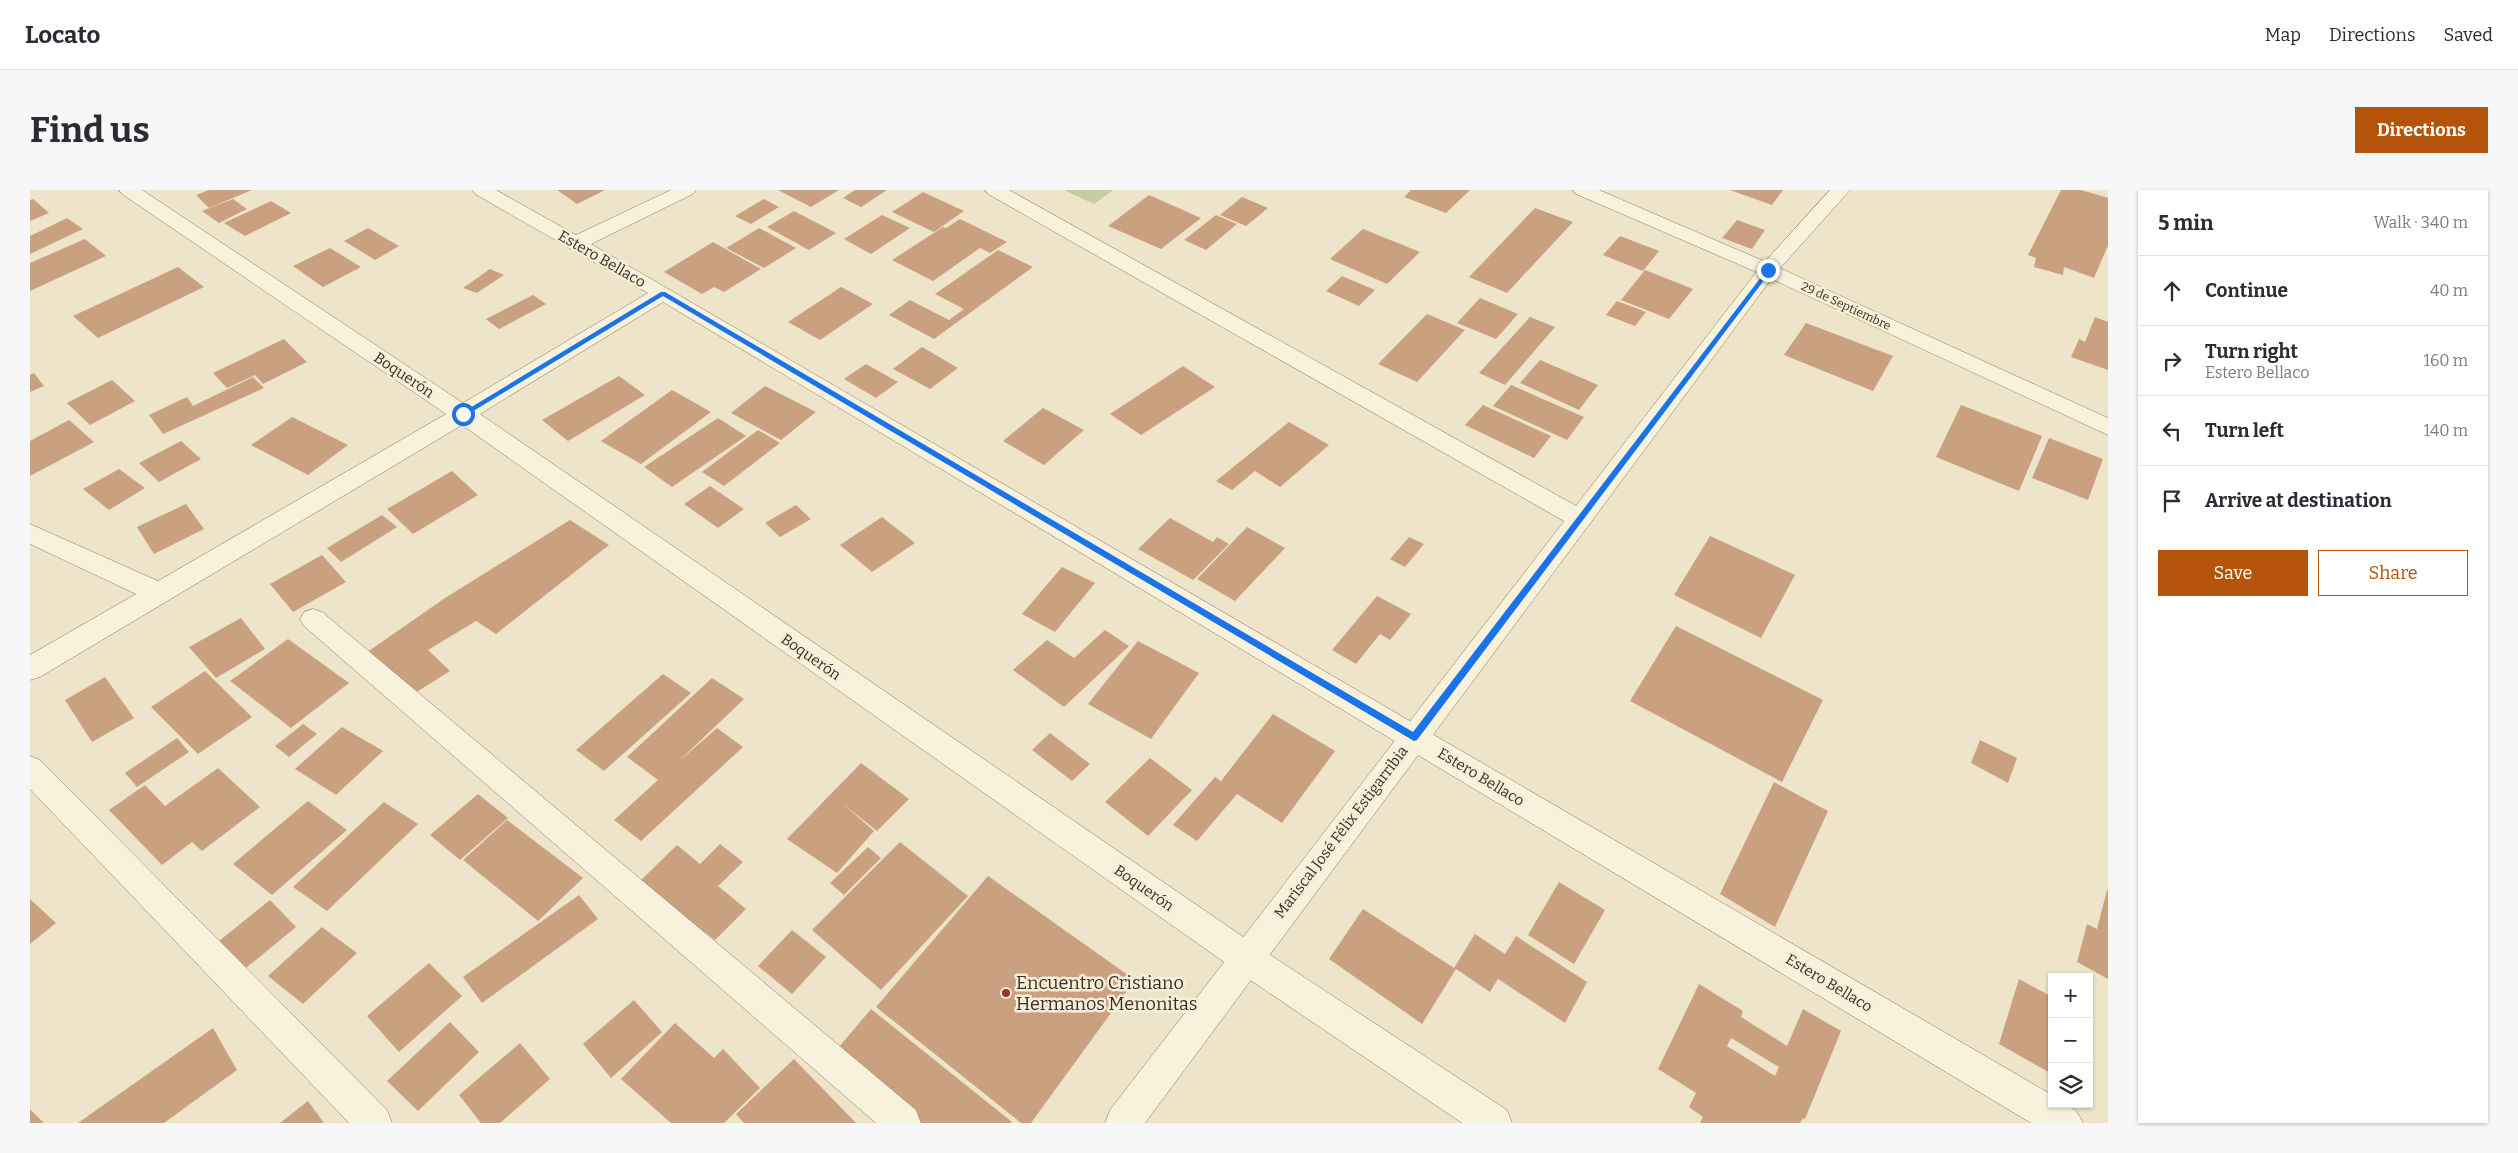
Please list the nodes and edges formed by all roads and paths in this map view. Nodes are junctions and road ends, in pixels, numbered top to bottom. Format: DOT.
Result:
graph roads {
  1 [pos="129,190"];
  2 [pos="482,190"];
  3 [pos="686,190"];
  4 [pos="995,190"];
  5 [pos="1583,190"];
  6 [pos="1840,190"];
  7 [pos="576,243"];
  8 [pos="1768,270"];
  9 [pos="663,293"];
  10 [pos="463,414"];
  11 [pos="2108,427"];
  12 [pos="1580,519"];
  13 [pos="30,534"];
  14 [pos="159,593"];
  15 [pos="313,619"];
  16 [pos="30,669"];
  17 [pos="1414,737"];
  18 [pos="30,769"];
  19 [pos="1246,958"];
  20 [pos="374,1123"];
  21 [pos="903,1123"];
  22 [pos="1123,1123"];
  23 [pos="1494,1123"];
  24 [pos="2065,1123"];
  1 -- 10 [label="street, Boquerón"];
  2 -- 7 [label="street, Estero Bellaco"];
  3 -- 7 [label="street"];
  4 -- 12 [label="street"];
  5 -- 8 [label="street, 29 de Septiembre"];
  6 -- 8 [label="street, Mariscal José Félix Estigarribia"];
  7 -- 9 [label="street, Estero Bellaco"];
  8 -- 11 [label="street, 29 de Septiembre"];
  8 -- 12 [label="street, Mariscal José Félix Estigarribia"];
  9 -- 10 [label="street"];
  9 -- 17 [label="street, Estero Bellaco"];
  10 -- 14 [label="street"];
  10 -- 19 [label="street, Boquerón"];
  12 -- 17 [label="street, Mariscal José Félix Estigarribia"];
  13 -- 14 [label="street"];
  14 -- 16 [label="street"];
  15 -- 21 [label="street"];
  17 -- 19 [label="street, Mariscal José Félix Estigarribia"];
  17 -- 24 [label="street, Estero Bellaco"];
  18 -- 20 [label="street"];
  19 -- 22 [label="street, Mariscal José Félix Estigarribia"];
  19 -- 23 [label="street, Boquerón"];
}
